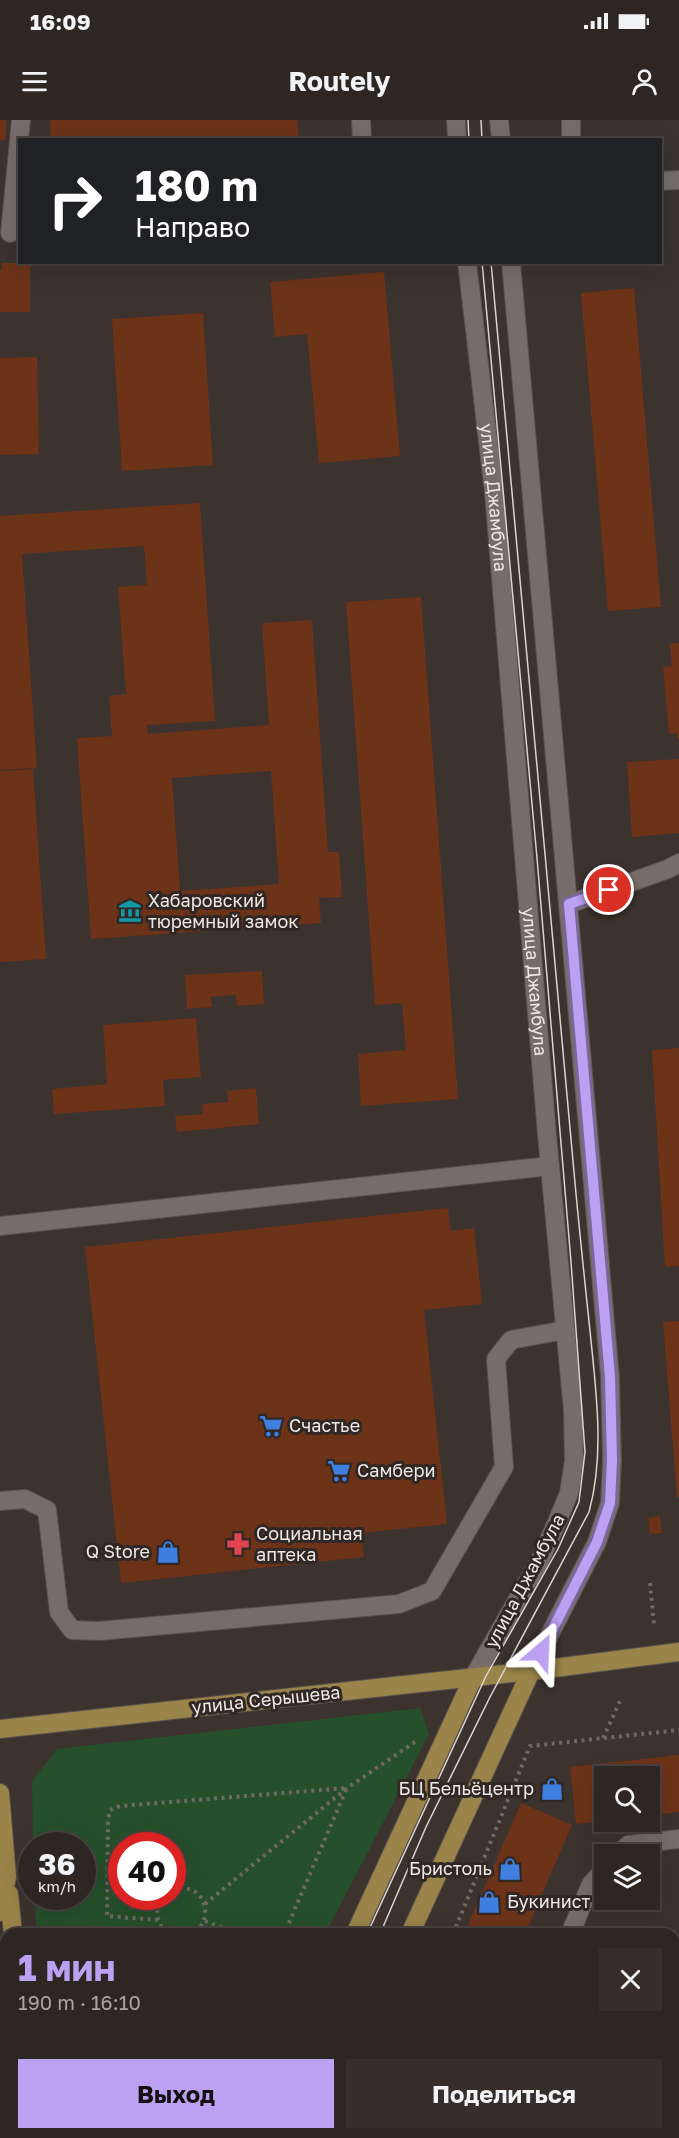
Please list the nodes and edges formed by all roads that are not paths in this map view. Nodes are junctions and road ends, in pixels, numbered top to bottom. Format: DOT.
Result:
graph roads {
  1 [pos="21,120"];
  2 [pos="361,120"];
  3 [pos="456,120"];
  4 [pos="499,120"];
  5 [pos="571,120"];
  6 [pos="19,138"];
  7 [pos="362,138"];
  8 [pos="457,138"];
  9 [pos="501,138"];
  10 [pos="570,138"];
  11 [pos="18,151"];
  12 [pos="679,180"];
  13 [pos="662,181"];
  14 [pos="10,233"];
  15 [pos="467,264"];
  16 [pos="511,264"];
  17 [pos="679,863"];
  18 [pos="569,904"];
  19 [pos="550,1166"];
  20 [pos="0,1226"];
  21 [pos="565,1330"];
  22 [pos="0,1502"];
  23 [pos="679,1652"];
  24 [pos="531,1671"];
  25 [pos="473,1678"];
  26 [pos="0,1729"];
  27 [pos="0,1793"];
  28 [pos="679,1839"];
  29 [pos="636,1844"];
  30 [pos="7,1877"];
  31 [pos="594,1881"];
  32 [pos="0,1912"];
  33 [pos="13,1928"];
  34 [pos="358,1928"];
  35 [pos="413,1928"];
  36 [pos="573,1928"];
  1 -- 6 [label="street"];
  2 -- 7 [label="street"];
  3 -- 8 [label="street"];
  4 -- 9 [label="street"];
  5 -- 10 [label="street"];
  11 -- 14 [label="street"];
  12 -- 13 [label="street"];
  15 -- 19 [label="street, улица Джамбула"];
  16 -- 18 [label="street"];
  17 -- 18 [label="street"];
  18 -- 24 [label="street"];
  19 -- 20 [label="street"];
  19 -- 21 [label="street, улица Джамбула"];
  21 -- 22 [label="street"];
  21 -- 25 [label="street, улица Джамбула"];
  23 -- 24 [label="main road, улица Серышева"];
  24 -- 25 [label="main road, улица Серышева"];
  24 -- 35 [label="main road"];
  25 -- 26 [label="main road, улица Серышева"];
  25 -- 34 [label="main road"];
  27 -- 30 [label="main road"];
  28 -- 29 [label="street"];
  30 -- 32 [label="main road"];
  30 -- 33 [label="main road"];
  31 -- 36 [label="street"];
}
